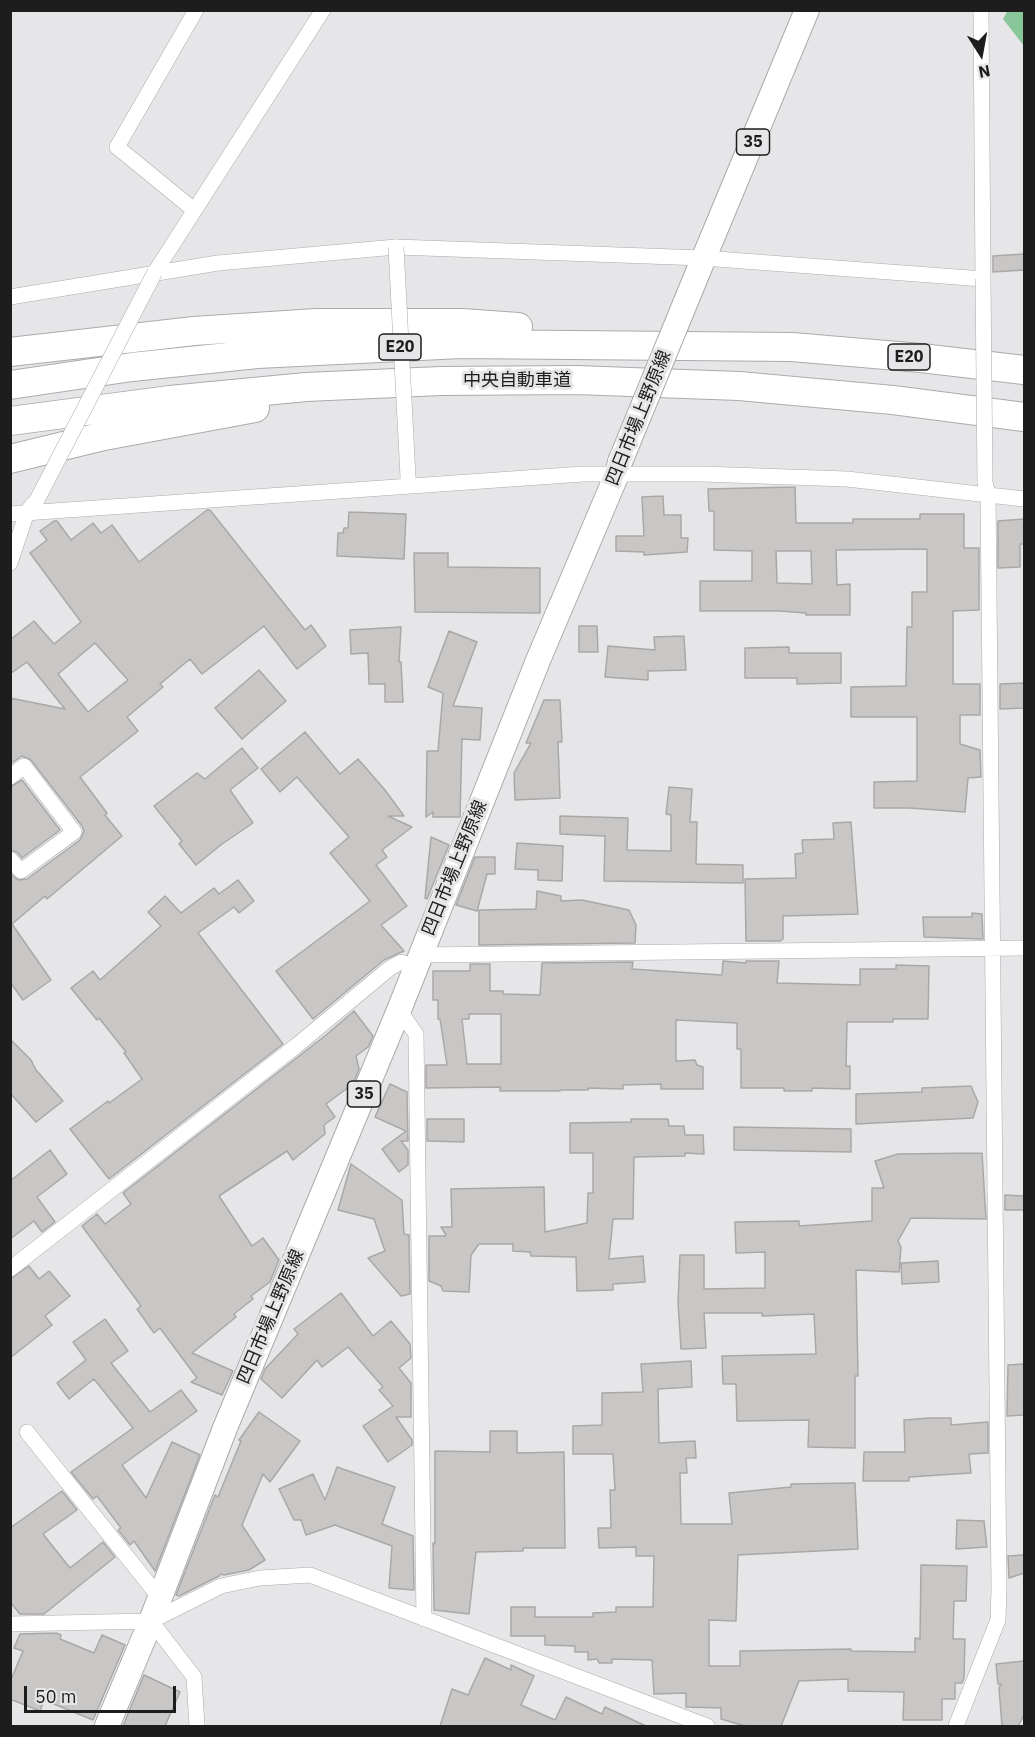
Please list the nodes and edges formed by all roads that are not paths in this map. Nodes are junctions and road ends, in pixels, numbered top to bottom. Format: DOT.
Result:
graph roads {
  1 [pos="196,10"];
  2 [pos="324,10"];
  3 [pos="807,10"];
  4 [pos="981,10"];
  5 [pos="194,210"];
  6 [pos="396,247"];
  7 [pos="700,265"];
  8 [pos="155,272"];
  9 [pos="983,279"];
  10 [pos="10,297"];
  11 [pos="792,347"];
  12 [pos="10,352"];
  13 [pos="1024,370"];
  14 [pos="441,381"];
  15 [pos="10,385"];
  16 [pos="1024,417"];
  17 [pos="10,421"];
  18 [pos="10,459"];
  19 [pos="619,468"];
  20 [pos="407,482"];
  21 [pos="986,488"];
  22 [pos="1024,499"];
  23 [pos="32,506"];
  24 [pos="10,514"];
  25 [pos="10,563"];
  26 [pos="10,777"];
  27 [pos="10,859"];
  28 [pos="994,948"];
  29 [pos="1024,948"];
  30 [pos="418,961"];
  31 [pos="399,1010"];
  32 [pos="10,1269"];
  33 [pos="27,1432"];
  34 [pos="160,1598"];
  35 [pos="424,1618"];
  36 [pos="151,1621"];
  37 [pos="10,1624"];
  38 [pos="107,1726"];
  39 [pos="197,1726"];
  40 [pos="707,1726"];
  41 [pos="956,1726"];
  1 -- 5 [label="street"];
  2 -- 5 [label="street"];
  3 -- 7 [label="main road, 四日市場上野原線 / 35"];
  4 -- 9 [label="street"];
  5 -- 8 [label="street"];
  6 -- 7 [label="street"];
  6 -- 8 [label="street"];
  6 -- 20 [label="street, bridge"];
  7 -- 9 [label="street"];
  7 -- 19 [label="main road, 四日市場上野原線 / 35, bridge"];
  8 -- 10 [label="street"];
  8 -- 23 [label="street, bridge"];
  9 -- 21 [label="street, bridge"];
  11 -- 12 [label="highway"];
  11 -- 13 [label="highway, 中央自動車道 / E20"];
  11 -- 15 [label="highway, 中央自動車道 / E20"];
  14 -- 16 [label="highway, 中央自動車道 / E20"];
  14 -- 17 [label="highway, 中央自動車道 / E20"];
  14 -- 18 [label="highway"];
  19 -- 20 [label="street"];
  19 -- 21 [label="street"];
  19 -- 30 [label="main road, 四日市場上野原線 / 35"];
  20 -- 23 [label="street"];
  21 -- 22 [label="street"];
  21 -- 28 [label="street"];
  23 -- 24 [label="street"];
  23 -- 25 [label="street"];
  26 -- 27 [label="street"];
  28 -- 29 [label="street"];
  28 -- 30 [label="street"];
  28 -- 41 [label="street"];
  30 -- 31 [label="main road, 四日市場上野原線 / 35"];
  30 -- 32 [label="street"];
  31 -- 34 [label="main road, 四日市場上野原線 / 35"];
  31 -- 35 [label="street"];
  33 -- 34 [label="street"];
  34 -- 36 [label="main road, 四日市場上野原線 / 35"];
  35 -- 36 [label="street"];
  35 -- 40 [label="street"];
  36 -- 37 [label="street"];
  36 -- 38 [label="main road, 四日市場上野原線 / 35"];
  36 -- 39 [label="street"];
}
